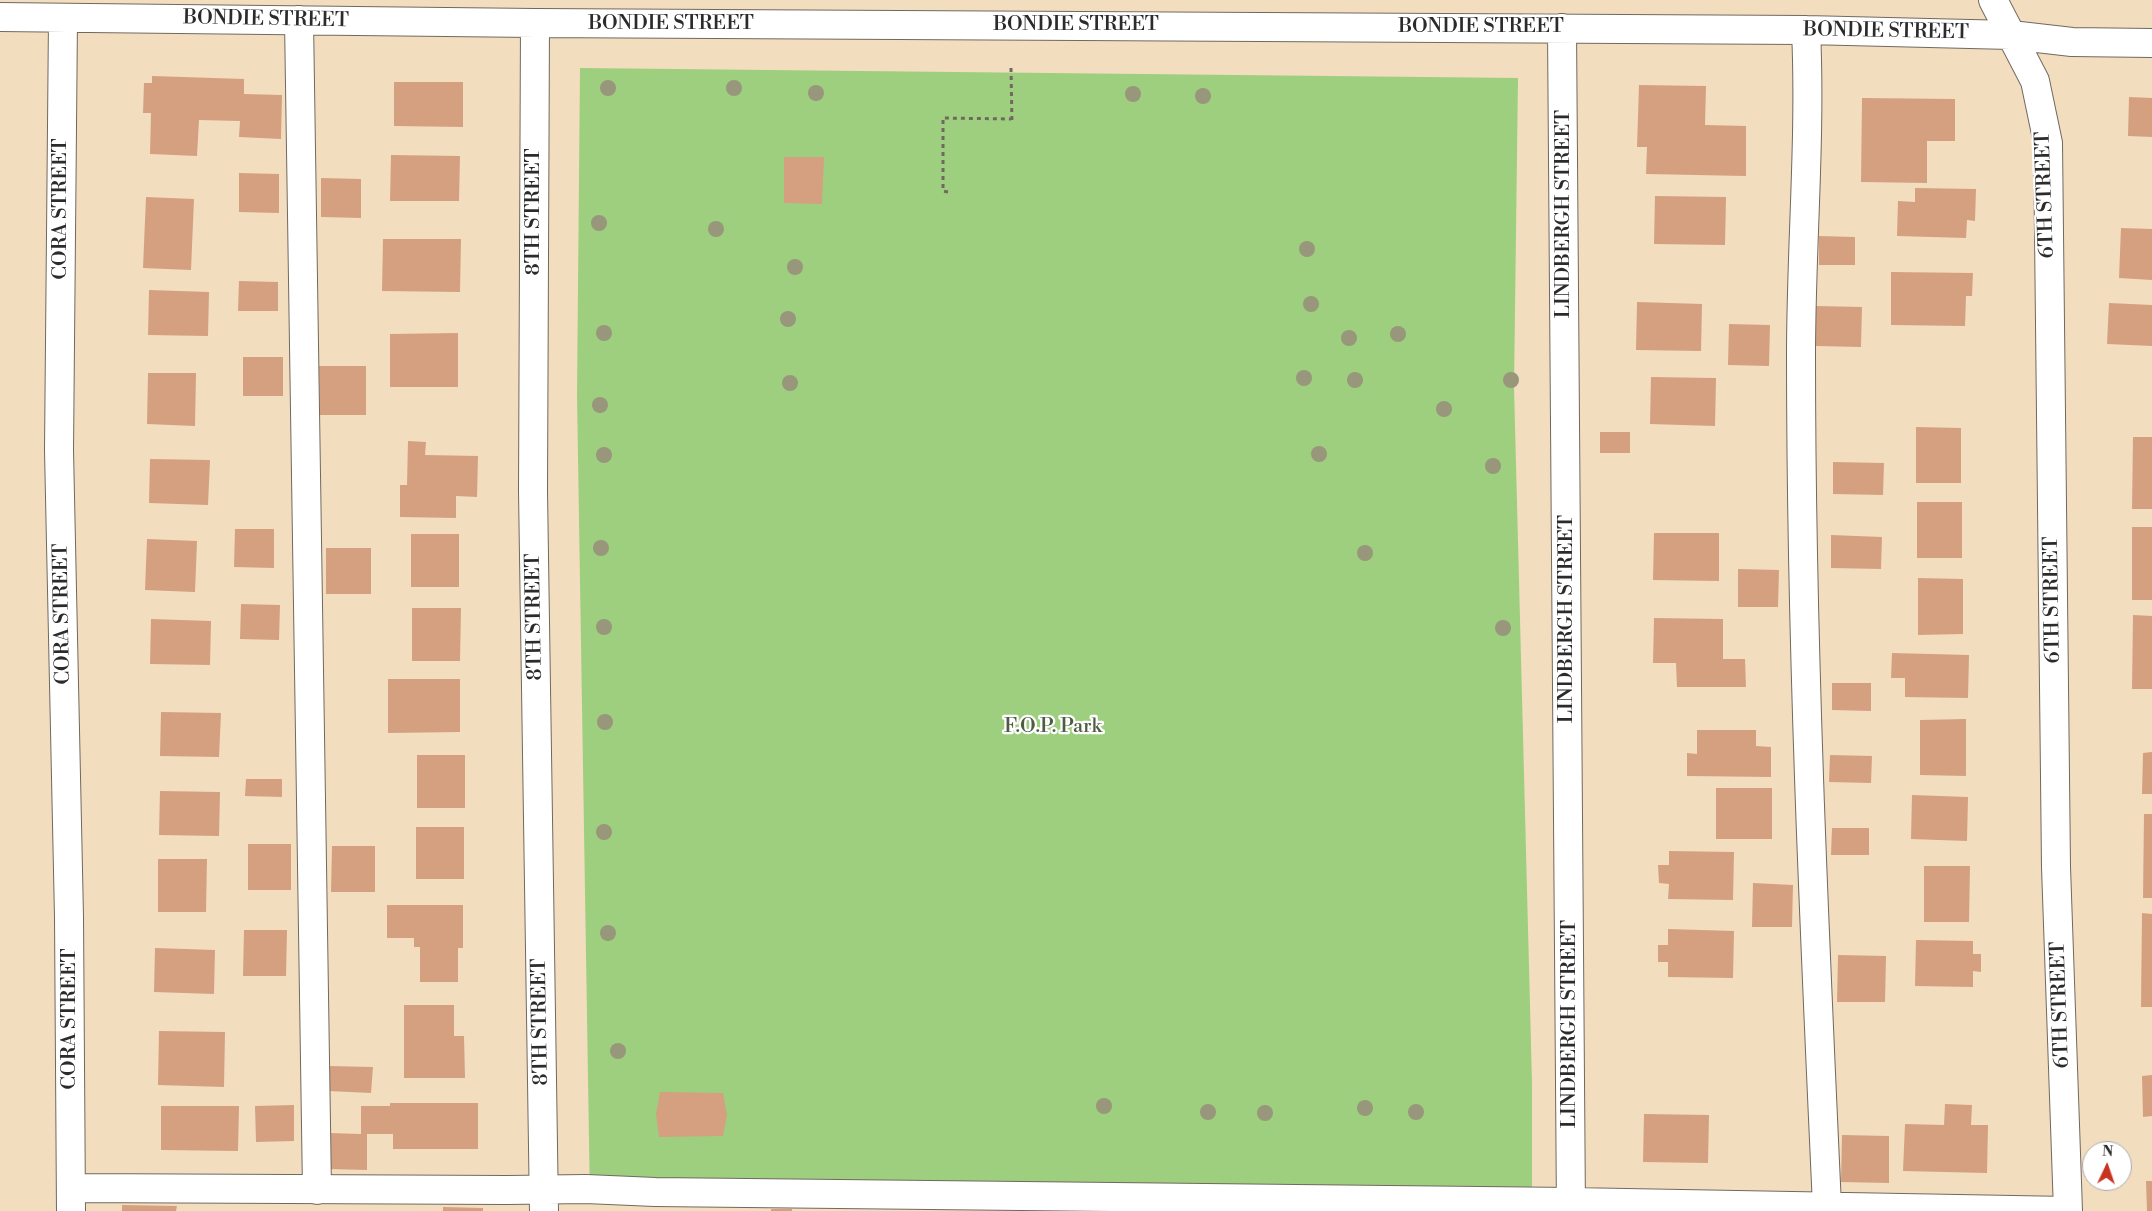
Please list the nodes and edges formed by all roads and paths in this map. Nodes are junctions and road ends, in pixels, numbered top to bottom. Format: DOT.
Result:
graph roads {
  1 [pos="1993,0"];
  2 [pos="0,17"];
  3 [pos="63,18"];
  4 [pos="299,20"];
  5 [pos="535,23"];
  6 [pos="1562,28"];
  7 [pos="1806,30"];
  8 [pos="2011,35"];
  9 [pos="2152,44"];
  10 [pos="1011,68"];
  11 [pos="948,192"];
  12 [pos="317,1190"];
  13 [pos="71,1200"];
  14 [pos="544,1201"];
  15 [pos="1826,1206"];
  16 [pos="1571,1207"];
  17 [pos="2068,1211"];
  1 -- 8 [label="street, 6TH STREET"];
  2 -- 3 [label="street, BONDIE STREET"];
  3 -- 4 [label="street, BONDIE STREET"];
  3 -- 13 [label="street, CORA STREET"];
  4 -- 5 [label="street, BONDIE STREET"];
  4 -- 12 [label="street"];
  5 -- 6 [label="street, BONDIE STREET"];
  5 -- 14 [label="street, 8TH STREET"];
  6 -- 7 [label="street, BONDIE STREET"];
  6 -- 16 [label="street, LINDBERGH STREET"];
  7 -- 8 [label="street, BONDIE STREET"];
  7 -- 15 [label="street"];
  8 -- 9 [label="street, BONDIE STREET"];
  8 -- 17 [label="street, 6TH STREET"];
  10 -- 11 [label="path"];
  12 -- 13 [label="street"];
  12 -- 14 [label="street"];
  14 -- 16 [label="street"];
  15 -- 16 [label="street"];
  15 -- 17 [label="street"];
}
